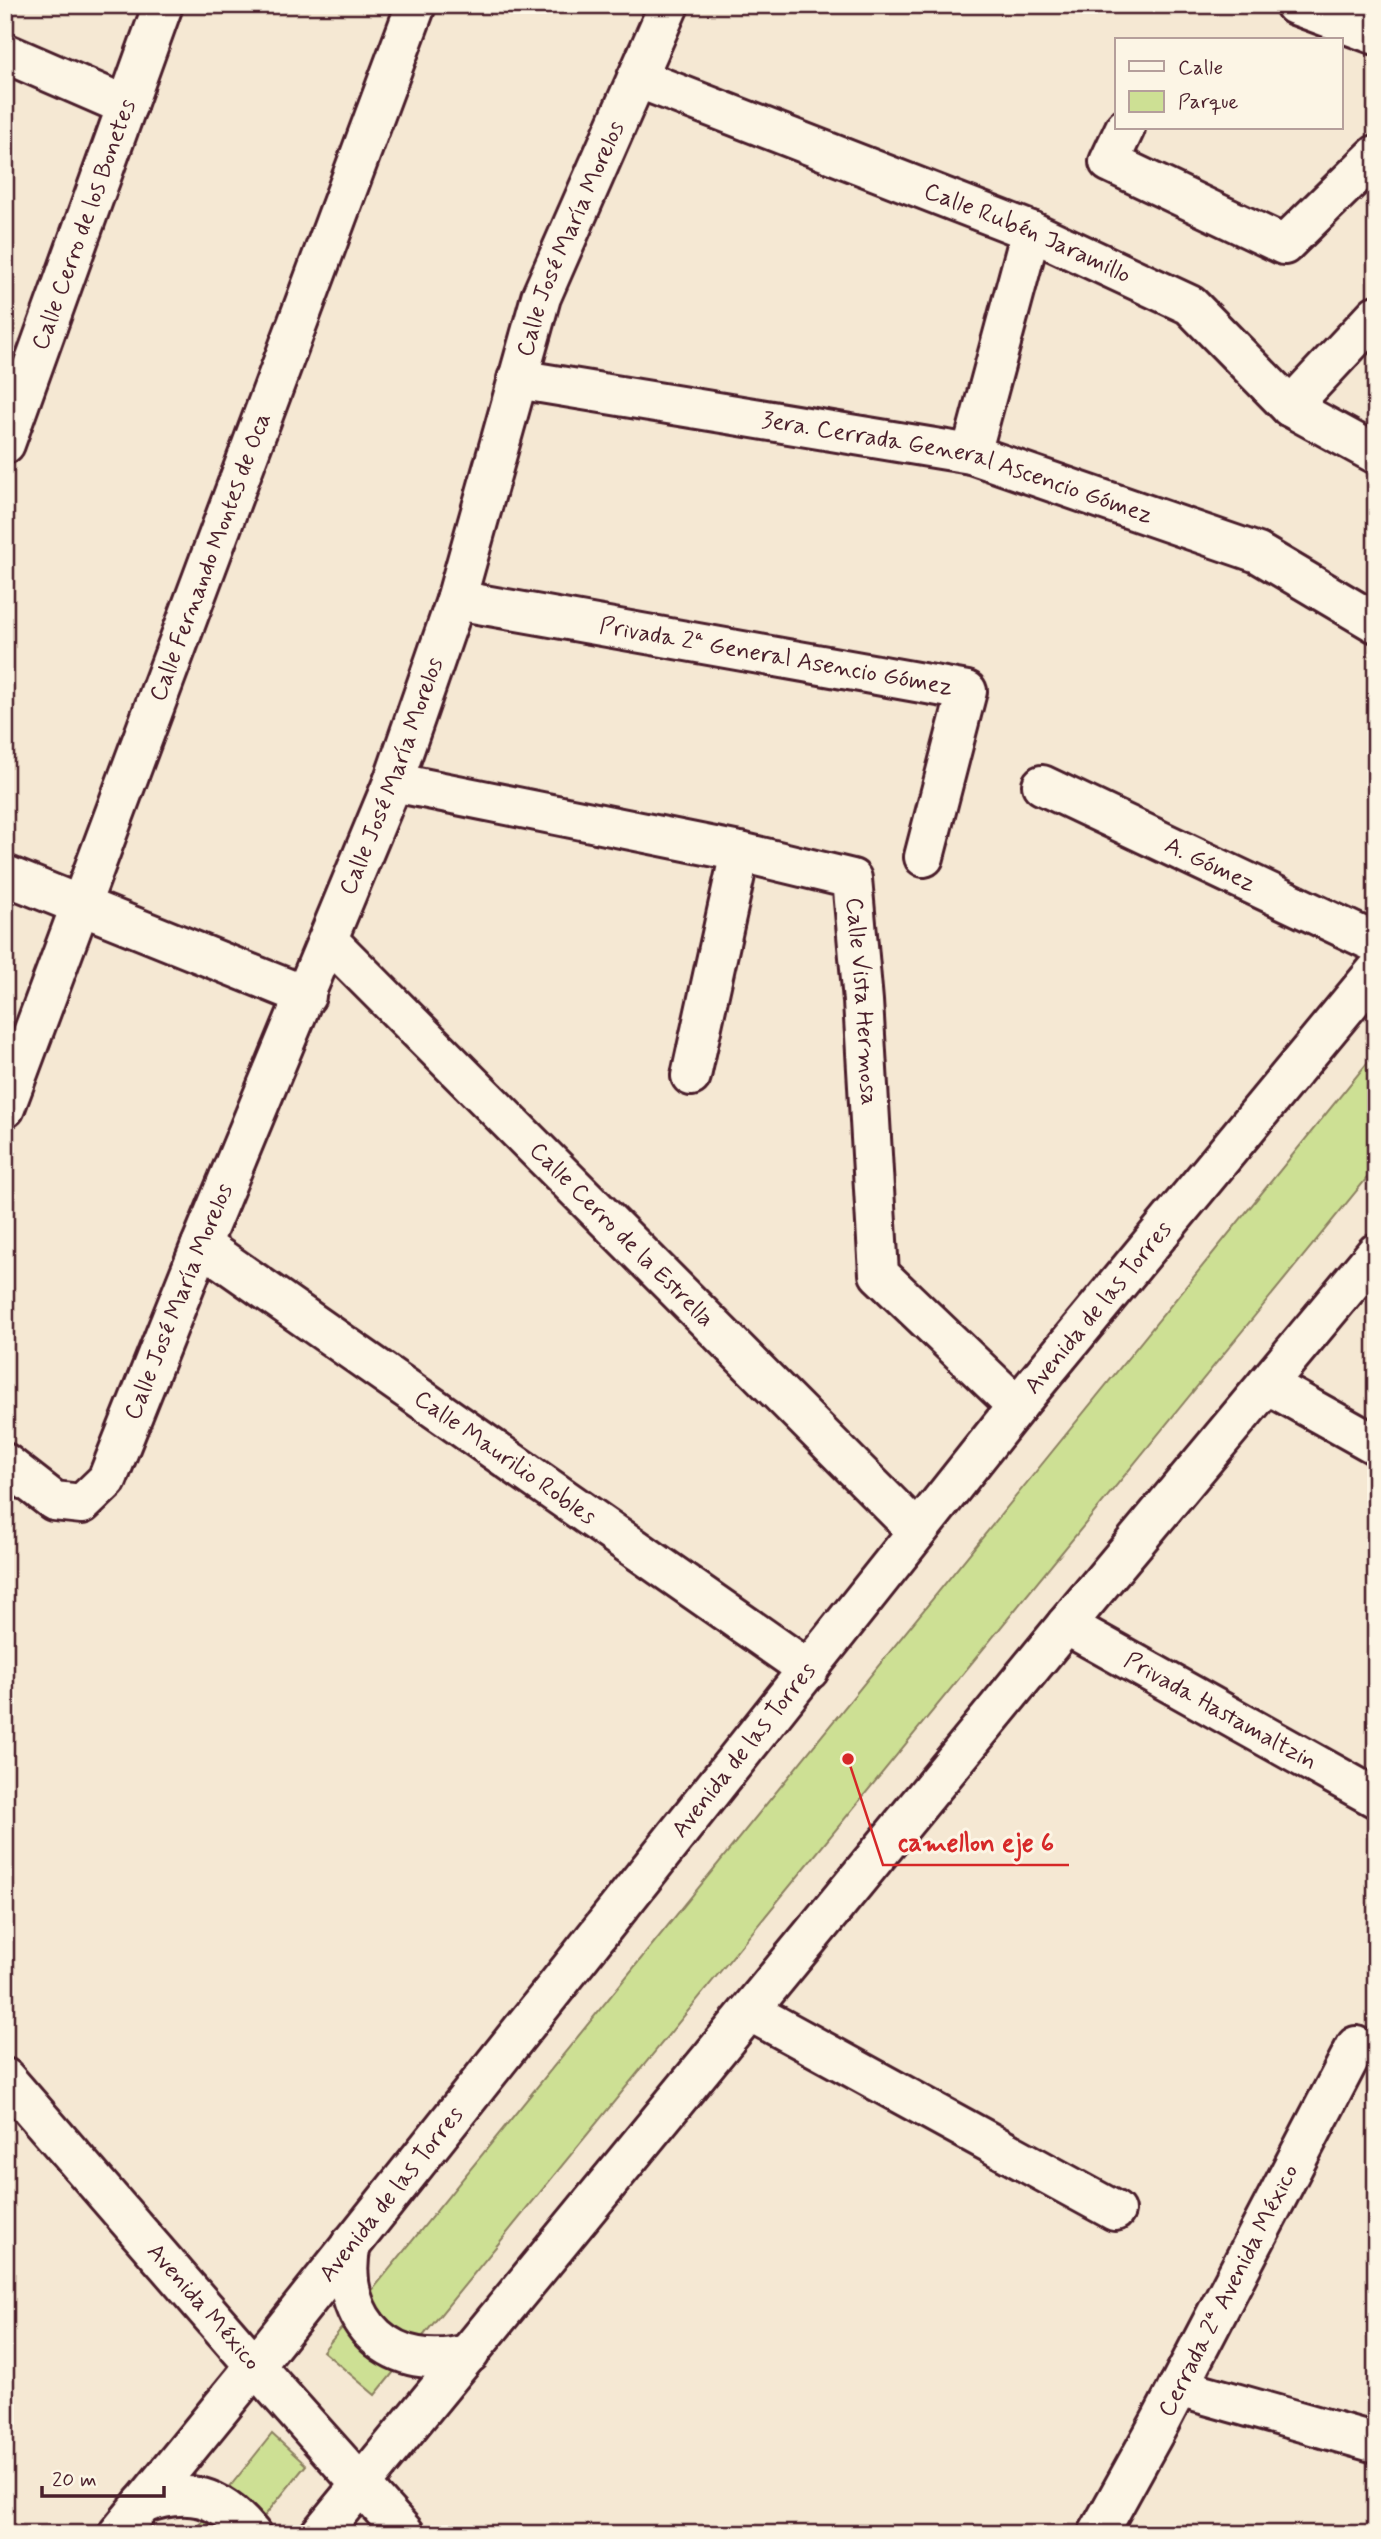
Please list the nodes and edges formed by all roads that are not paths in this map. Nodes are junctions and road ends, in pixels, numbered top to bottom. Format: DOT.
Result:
graph roads {
  1 [pos="163,5"];
  2 [pos="416,5"];
  3 [pos="669,5"];
  4 [pos="1295,5"];
  5 [pos="1376,35"];
  6 [pos="5,53"];
  7 [pos="637,78"];
  8 [pos="127,106"];
  9 [pos="1124,130"];
  10 [pos="1376,156"];
  11 [pos="1031,231"];
  12 [pos="1376,315"];
  13 [pos="517,379"];
  14 [pos="1290,407"];
  15 [pos="5,444"];
  16 [pos="971,454"];
  17 [pos="1376,454"];
  18 [pos="456,600"];
  19 [pos="1376,623"];
  20 [pos="393,782"];
  21 [pos="1042,785"];
  22 [pos="740,852"];
  23 [pos="924,857"];
  24 [pos="5,875"];
  25 [pos="82,904"];
  26 [pos="328,940"];
  27 [pos="1376,943"];
  28 [pos="1376,971"];
  29 [pos="306,996"];
  30 [pos="691,1076"];
  31 [pos="5,1108"];
  32 [pos="201,1245"];
  33 [pos="1376,1253"];
  34 [pos="1267,1384"];
  35 [pos="1017,1406"];
  36 [pos="1376,1445"];
  37 [pos="5,1463"];
  38 [pos="917,1531"];
  39 [pos="1066,1625"];
  40 [pos="809,1670"];
  41 [pos="1376,1798"];
  42 [pos="751,2011"];
  43 [pos="1356,2046"];
  44 [pos="5,2078"];
  45 [pos="1115,2211"];
  46 [pos="351,2244"];
  47 [pos="470,2353"];
  48 [pos="255,2366"];
  49 [pos="1178,2387"];
  50 [pos="1376,2443"];
  51 [pos="361,2487"];
  52 [pos="142,2504"];
  53 [pos="118,2534"];
  54 [pos="251,2534"];
  55 [pos="320,2534"];
  56 [pos="405,2534"];
  57 [pos="1098,2534"];
  1 -- 8 [label="street, Calle Cerro de los Bonetes"];
  2 -- 25 [label="street, Calle Fernando Montes de Oca"];
  3 -- 7 [label="street, Calle José María Morelos"];
  4 -- 5 [label="street"];
  6 -- 8 [label="street"];
  7 -- 11 [label="street, Calle Rubén Jaramillo"];
  7 -- 13 [label="street, Calle José María Morelos"];
  8 -- 15 [label="street, Calle Cerro de los Bonetes"];
  9 -- 10 [label="street"];
  11 -- 14 [label="street, Calle Rubén Jaramillo"];
  11 -- 16 [label="street"];
  12 -- 14 [label="street"];
  13 -- 16 [label="street, 3era. Cerrada General Ascencio Gómez"];
  13 -- 18 [label="street, Calle José María Morelos"];
  14 -- 17 [label="street, Calle Rubén Jaramillo"];
  16 -- 19 [label="street, 3era. Cerrada General Ascencio Gómez"];
  18 -- 20 [label="street, Calle José María Morelos"];
  18 -- 23 [label="street, Privada 2ª General Asencio Gómez"];
  20 -- 22 [label="street, Calle Vista Hermosa"];
  20 -- 26 [label="street, Calle José María Morelos"];
  21 -- 27 [label="street, A. Gómez"];
  22 -- 30 [label="street"];
  22 -- 35 [label="street, Calle Vista Hermosa"];
  24 -- 25 [label="street"];
  25 -- 29 [label="street"];
  25 -- 31 [label="street, Calle Fernando Montes de Oca"];
  26 -- 29 [label="street, Calle José María Morelos"];
  26 -- 38 [label="street, Calle Cerro de la Estrella"];
  28 -- 35 [label="street, Avenida de las Torres"];
  29 -- 32 [label="street, Calle José María Morelos"];
  32 -- 37 [label="street, Calle José María Morelos"];
  32 -- 40 [label="street, Calle Maurilio Robles"];
  33 -- 34 [label="street"];
  34 -- 36 [label="street"];
  34 -- 39 [label="street"];
  35 -- 38 [label="street, Avenida de las Torres"];
  38 -- 40 [label="street, Avenida de las Torres"];
  39 -- 41 [label="street, Privada Hastamaltzin"];
  39 -- 42 [label="street"];
  40 -- 46 [label="street, Avenida de las Torres"];
  42 -- 45 [label="street"];
  42 -- 47 [label="street"];
  43 -- 49 [label="street, Cerrada 2ª Avenida México"];
  44 -- 48 [label="street, Avenida México"];
  46 -- 47 [label="street"];
  46 -- 48 [label="street, Avenida de las Torres"];
  47 -- 51 [label="street"];
  48 -- 51 [label="street, Avenida México"];
  48 -- 52 [label="street, Avenida de las Torres"];
  49 -- 50 [label="street"];
  49 -- 57 [label="street, Cerrada 2ª Avenida México"];
  51 -- 55 [label="street"];
  51 -- 56 [label="street, Avenida México"];
  52 -- 53 [label="street, Avenida de las Torres"];
  52 -- 54 [label="street"];
}
